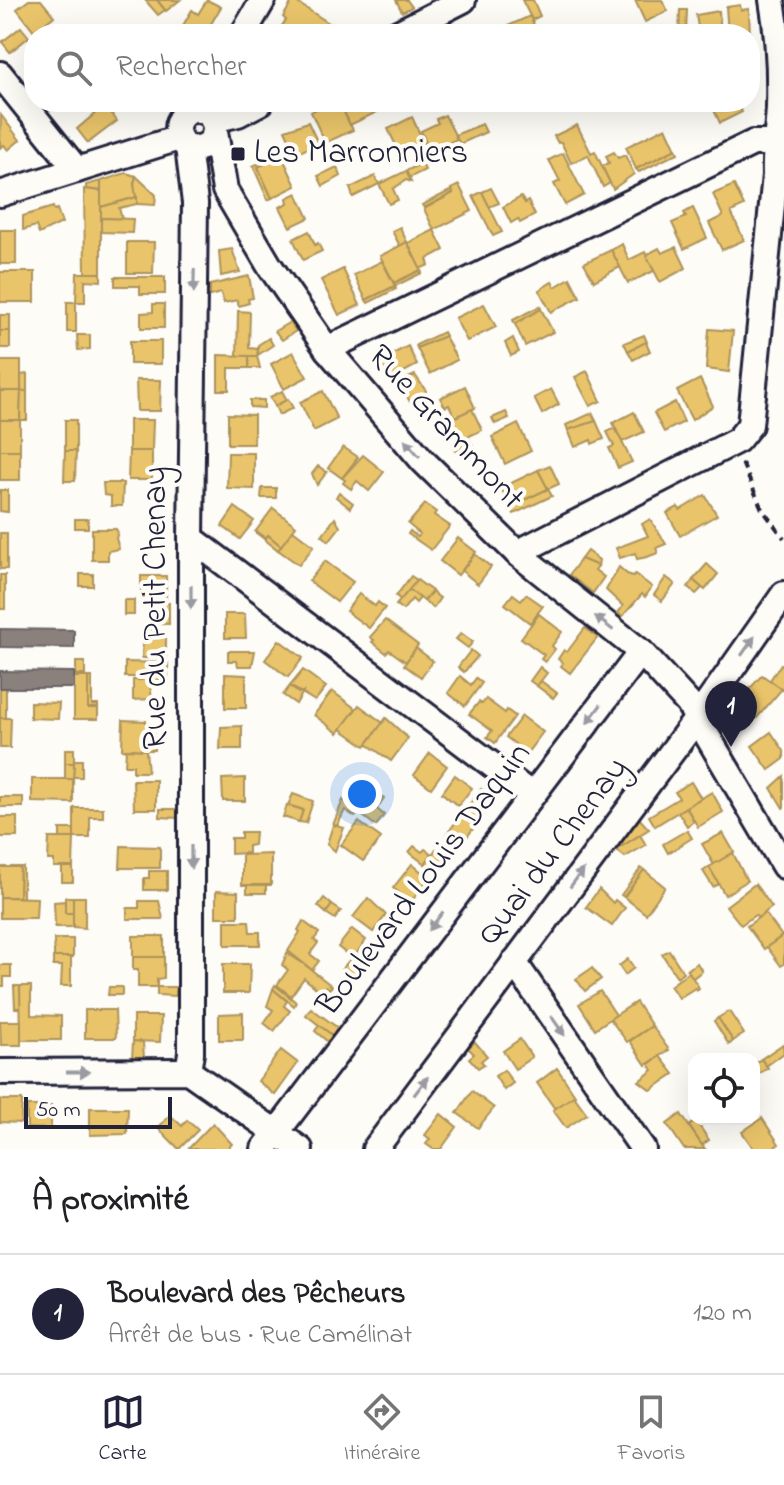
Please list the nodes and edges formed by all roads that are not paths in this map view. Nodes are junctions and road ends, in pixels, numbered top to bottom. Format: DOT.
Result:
graph roads {
  1 [pos="463,0"];
  2 [pos="772,0"];
  3 [pos="258,3"];
  4 [pos="248,24"];
  5 [pos="416,24"];
  6 [pos="0,74"];
  7 [pos="24,104"];
  8 [pos="30,112"];
  9 [pos="188,112"];
  10 [pos="242,112"];
  11 [pos="206,116"];
  12 [pos="183,142"];
  13 [pos="779,145"];
  14 [pos="77,170"];
  15 [pos="225,190"];
  16 [pos="0,194"];
  17 [pos="195,203"];
  18 [pos="327,349"];
  19 [pos="191,538"];
  20 [pos="517,553"];
  21 [pos="784,594"];
  22 [pos="641,652"];
  23 [pos="698,717"];
  24 [pos="532,795"];
  25 [pos="784,866"];
  26 [pos="514,962"];
  27 [pos="188,1071"];
  28 [pos="0,1072"];
  29 [pos="269,1141"];
  30 [pos="300,1149"];
  31 [pos="375,1149"];
  32 [pos="643,1149"];
  1 -- 5 [label="street"];
  2 -- 13 [label="street"];
  3 -- 4 [label="street"];
  6 -- 7 [label="street"];
  8 -- 14 [label="street"];
  9 -- 12 [label="street"];
  10 -- 11 [label="street"];
  11 -- 12 [label="street"];
  11 -- 15 [label="street, Rue Grammont"];
  12 -- 14 [label="street"];
  12 -- 17 [label="street, Rue du Petit Chenay"];
  13 -- 18 [label="street"];
  13 -- 20 [label="street"];
  14 -- 16 [label="street"];
  15 -- 17 [label="street"];
  15 -- 18 [label="street, Rue Grammont"];
  17 -- 19 [label="street, Rue du Petit Chenay, one-way"];
  20 -- 18 [label="street, Rue Grammont, one-way"];
  19 -- 24 [label="street"];
  19 -- 27 [label="street, Rue du Petit Chenay, one-way"];
  22 -- 20 [label="street, Rue Grammont, one-way"];
  23 -- 21 [label="street, Quai du Chenay, one-way"];
  22 -- 23 [label="street, Rue Grammont"];
  22 -- 24 [label="street, Boulevard Louis Daquin, one-way"];
  23 -- 25 [label="street, Rue Grammont"];
  26 -- 23 [label="street, Quai du Chenay, one-way"];
  24 -- 29 [label="street, Boulevard Louis Daquin, one-way"];
  31 -- 26 [label="street, Quai du Chenay, one-way"];
  26 -- 32 [label="street, one-way"];
  28 -- 27 [label="street, one-way"];
  27 -- 29 [label="street"];
  29 -- 30 [label="street"];
}
